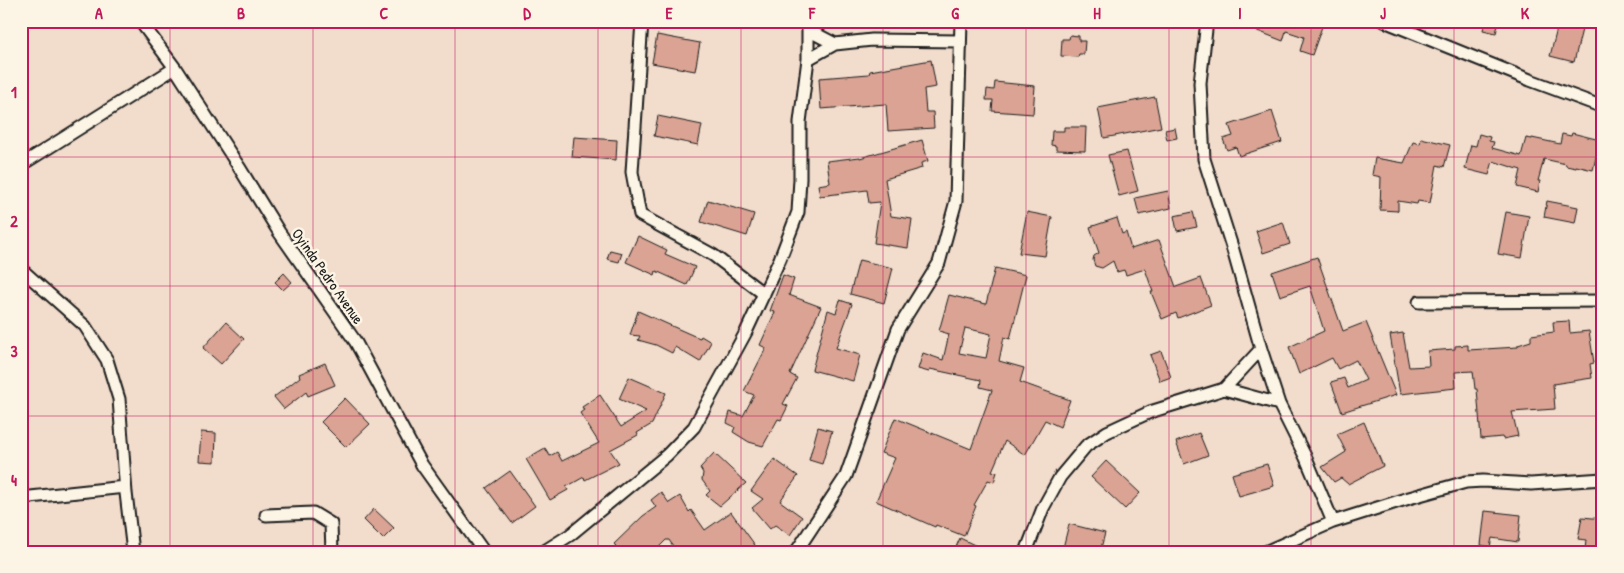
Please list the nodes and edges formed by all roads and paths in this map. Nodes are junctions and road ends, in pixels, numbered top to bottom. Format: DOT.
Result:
graph roads {
  1 [pos="140,21"];
  2 [pos="642,21"];
  3 [pos="961,21"];
  4 [pos="1207,21"];
  5 [pos="1384,21"];
  6 [pos="808,26"];
  7 [pos="960,41"];
  8 [pos="835,44"];
  9 [pos="808,59"];
  10 [pos="175,68"];
  11 [pos="1603,107"];
  12 [pos="21,165"];
  13 [pos="21,269"];
  14 [pos="764,294"];
  15 [pos="1603,300"];
  16 [pos="1419,302"];
  17 [pos="1260,349"];
  18 [pos="1224,389"];
  19 [pos="1279,404"];
  20 [pos="1603,479"];
  21 [pos="125,487"];
  22 [pos="21,498"];
  23 [pos="266,514"];
  24 [pos="1333,522"];
  25 [pos="133,552"];
  26 [pos="332,552"];
  27 [pos="484,552"];
  28 [pos="543,552"];
  29 [pos="796,552"];
  30 [pos="1026,552"];
  31 [pos="1265,552"];
  1 -- 10 [label="street, Oyinda Pedro Avenue"];
  2 -- 14 [label="street"];
  3 -- 7 [label="street"];
  4 -- 17 [label="street"];
  5 -- 11 [label="street"];
  6 -- 8 [label="street"];
  6 -- 9 [label="street"];
  7 -- 8 [label="street"];
  7 -- 29 [label="street"];
  8 -- 9 [label="street"];
  9 -- 14 [label="street"];
  10 -- 12 [label="street"];
  10 -- 27 [label="street, Oyinda Pedro Avenue"];
  13 -- 21 [label="street"];
  14 -- 28 [label="street"];
  15 -- 16 [label="street"];
  17 -- 18 [label="street"];
  17 -- 19 [label="street"];
  18 -- 19 [label="street"];
  18 -- 30 [label="street"];
  19 -- 24 [label="street"];
  20 -- 24 [label="street"];
  21 -- 22 [label="street"];
  21 -- 25 [label="street"];
  23 -- 26 [label="street"];
  24 -- 31 [label="street"];
}
